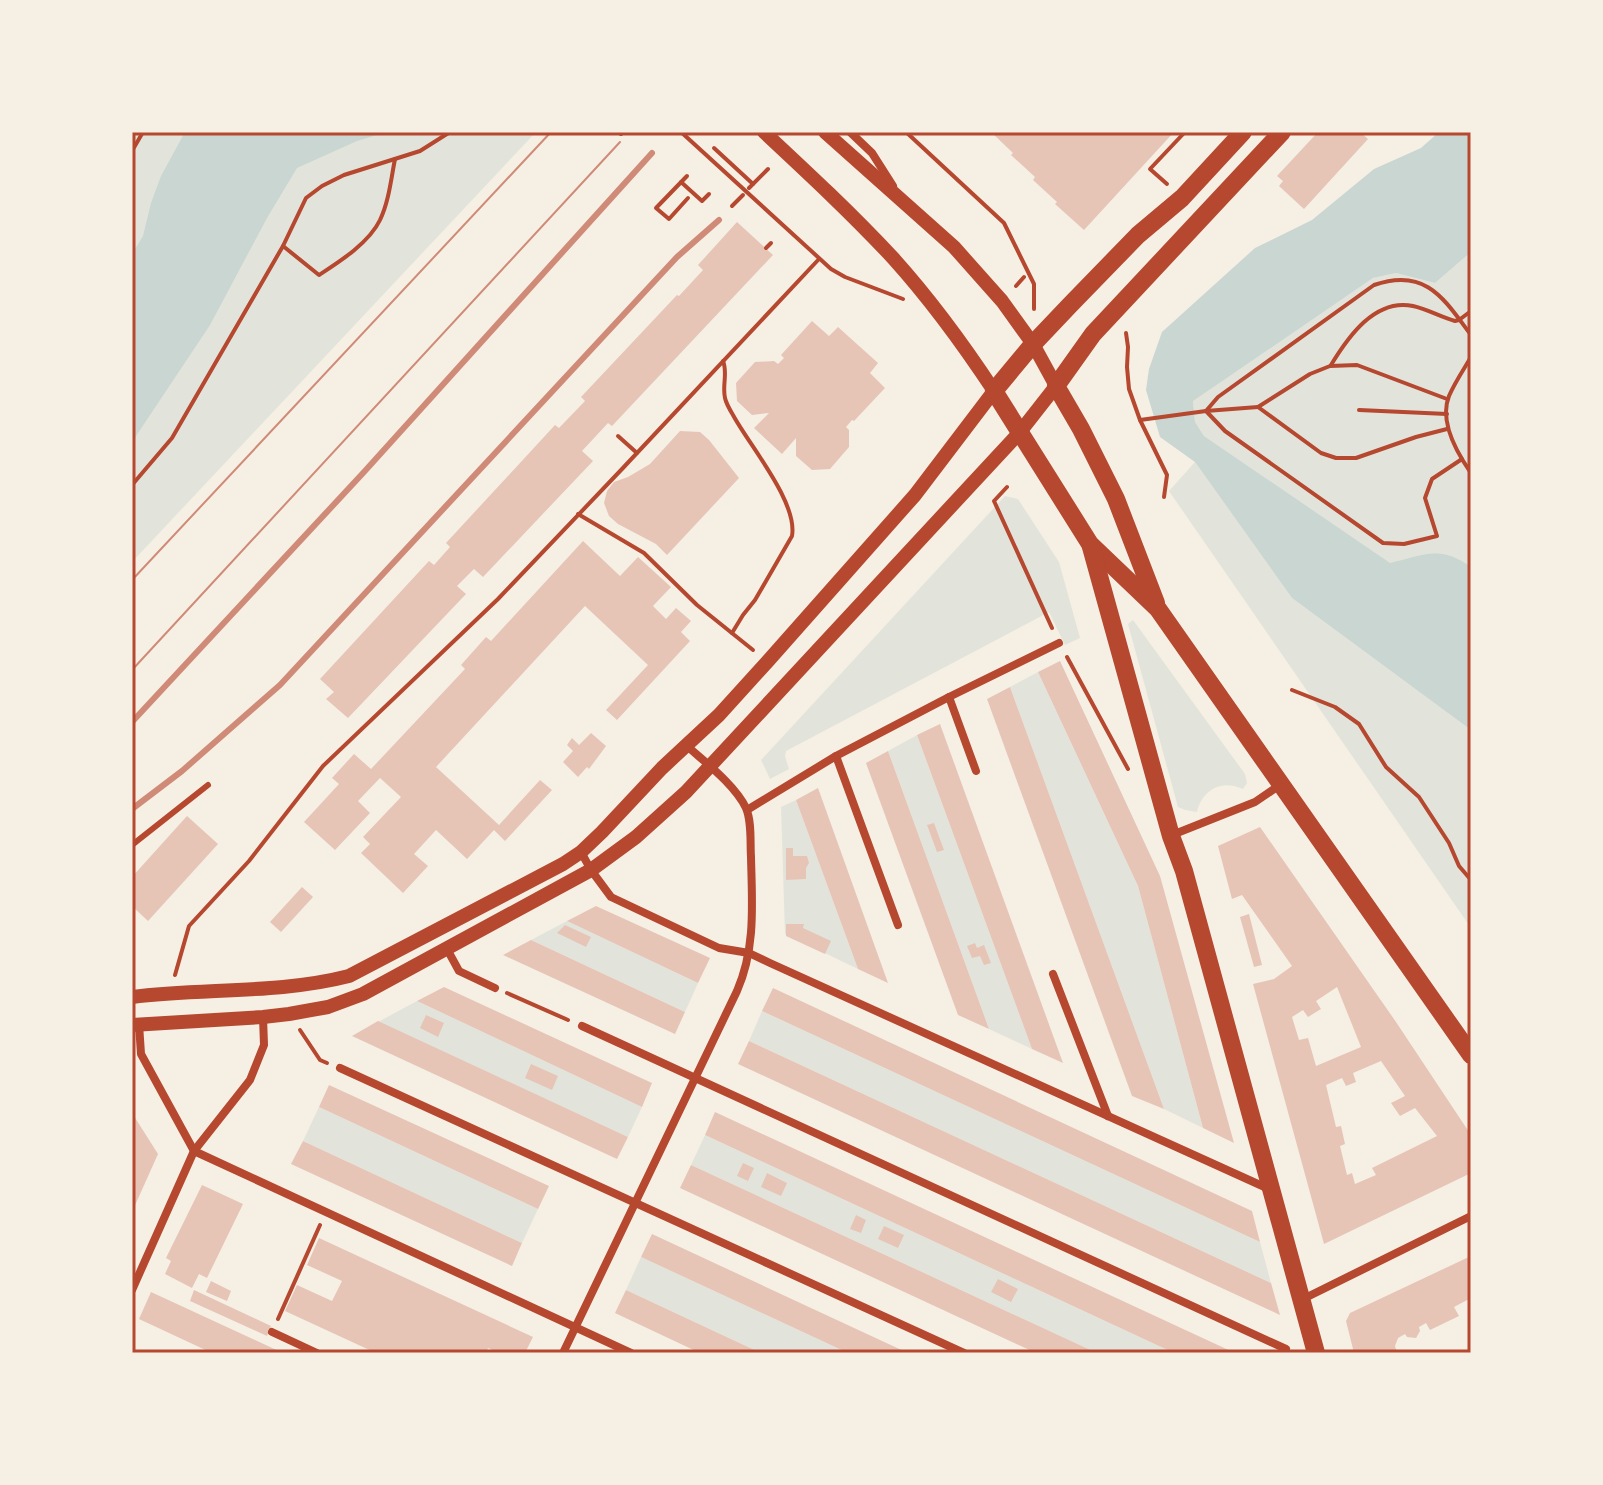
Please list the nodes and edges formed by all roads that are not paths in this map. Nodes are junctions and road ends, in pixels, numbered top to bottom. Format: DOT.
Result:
graph roads {
  1 [pos="764,132"];
  2 [pos="825,132"];
  3 [pos="850,132"];
  4 [pos="1243,132"];
  5 [pos="1282,132"];
  6 [pos="903,200"];
  7 [pos="1033,344"];
  8 [pos="1056,386"];
  9 [pos="994,391"];
  10 [pos="1020,432"];
  11 [pos="1090,544"];
  12 [pos="1158,609"];
  13 [pos="1059,643"];
  14 [pos="949,697"];
  15 [pos="687,746"];
  16 [pos="836,756"];
  17 [pos="710,767"];
  18 [pos="976,771"];
  19 [pos="208,785"];
  20 [pos="1280,785"];
  21 [pos="747,810"];
  22 [pos="1171,836"];
  23 [pos="132,845"];
  24 [pos="581,852"];
  25 [pos="591,870"];
  26 [pos="898,925"];
  27 [pos="447,949"];
  28 [pos="749,953"];
  29 [pos="1053,974"];
  30 [pos="495,988"];
  31 [pos="132,997"];
  32 [pos="263,1017"];
  33 [pos="136,1025"];
  34 [pos="582,1026"];
  35 [pos="1471,1055"];
  36 [pos="340,1068"];
  37 [pos="694,1078"];
  38 [pos="1108,1116"];
  39 [pos="194,1151"];
  40 [pos="1271,1190"];
  41 [pos="635,1202"];
  42 [pos="1471,1216"];
  43 [pos="132,1290"];
  44 [pos="1301,1300"];
  45 [pos="576,1327"];
  46 [pos="272,1332"];
  47 [pos="1286,1349"];
  48 [pos="317,1353"];
  49 [pos="563,1353"];
  50 [pos="631,1353"];
  51 [pos="964,1353"];
  52 [pos="1316,1353"];
  1 -- 9 [label="street"];
  2 -- 6 [label="street"];
  3 -- 6 [label="street"];
  4 -- 7 [label="main road"];
  5 -- 8 [label="main road"];
  6 -- 7 [label="street"];
  7 -- 8 [label="street"];
  7 -- 9 [label="main road"];
  8 -- 10 [label="street"];
  8 -- 12 [label="main road"];
  9 -- 10 [label="main road"];
  9 -- 15 [label="street"];
  10 -- 11 [label="main road"];
  10 -- 17 [label="street"];
  11 -- 12 [label="main road"];
  11 -- 22 [label="main road"];
  12 -- 20 [label="main road"];
  13 -- 14 [label="street"];
  14 -- 16 [label="street"];
  14 -- 18 [label="street"];
  15 -- 17 [label="street"];
  15 -- 24 [label="street"];
  16 -- 21 [label="street"];
  16 -- 26 [label="street"];
  17 -- 21 [label="street"];
  17 -- 25 [label="street"];
  19 -- 23 [label="lane"];
  20 -- 22 [label="street"];
  20 -- 35 [label="main road"];
  21 -- 28 [label="street"];
  22 -- 40 [label="main road"];
  24 -- 25 [label="street"];
  24 -- 31 [label="street"];
  25 -- 27 [label="street"];
  25 -- 28 [label="street"];
  27 -- 30 [label="street"];
  27 -- 32 [label="street"];
  28 -- 37 [label="street"];
  28 -- 38 [label="street"];
  29 -- 38 [label="street"];
  32 -- 33 [label="street"];
  32 -- 39 [label="street"];
  33 -- 39 [label="street"];
  34 -- 37 [label="street"];
  36 -- 41 [label="street"];
  37 -- 41 [label="street"];
  37 -- 47 [label="street"];
  38 -- 40 [label="street"];
  39 -- 43 [label="street"];
  39 -- 45 [label="street"];
  40 -- 44 [label="main road"];
  41 -- 45 [label="street"];
  41 -- 51 [label="street"];
  42 -- 44 [label="street"];
  44 -- 52 [label="main road"];
  45 -- 49 [label="street"];
  45 -- 50 [label="street"];
  46 -- 48 [label="street"];
}
